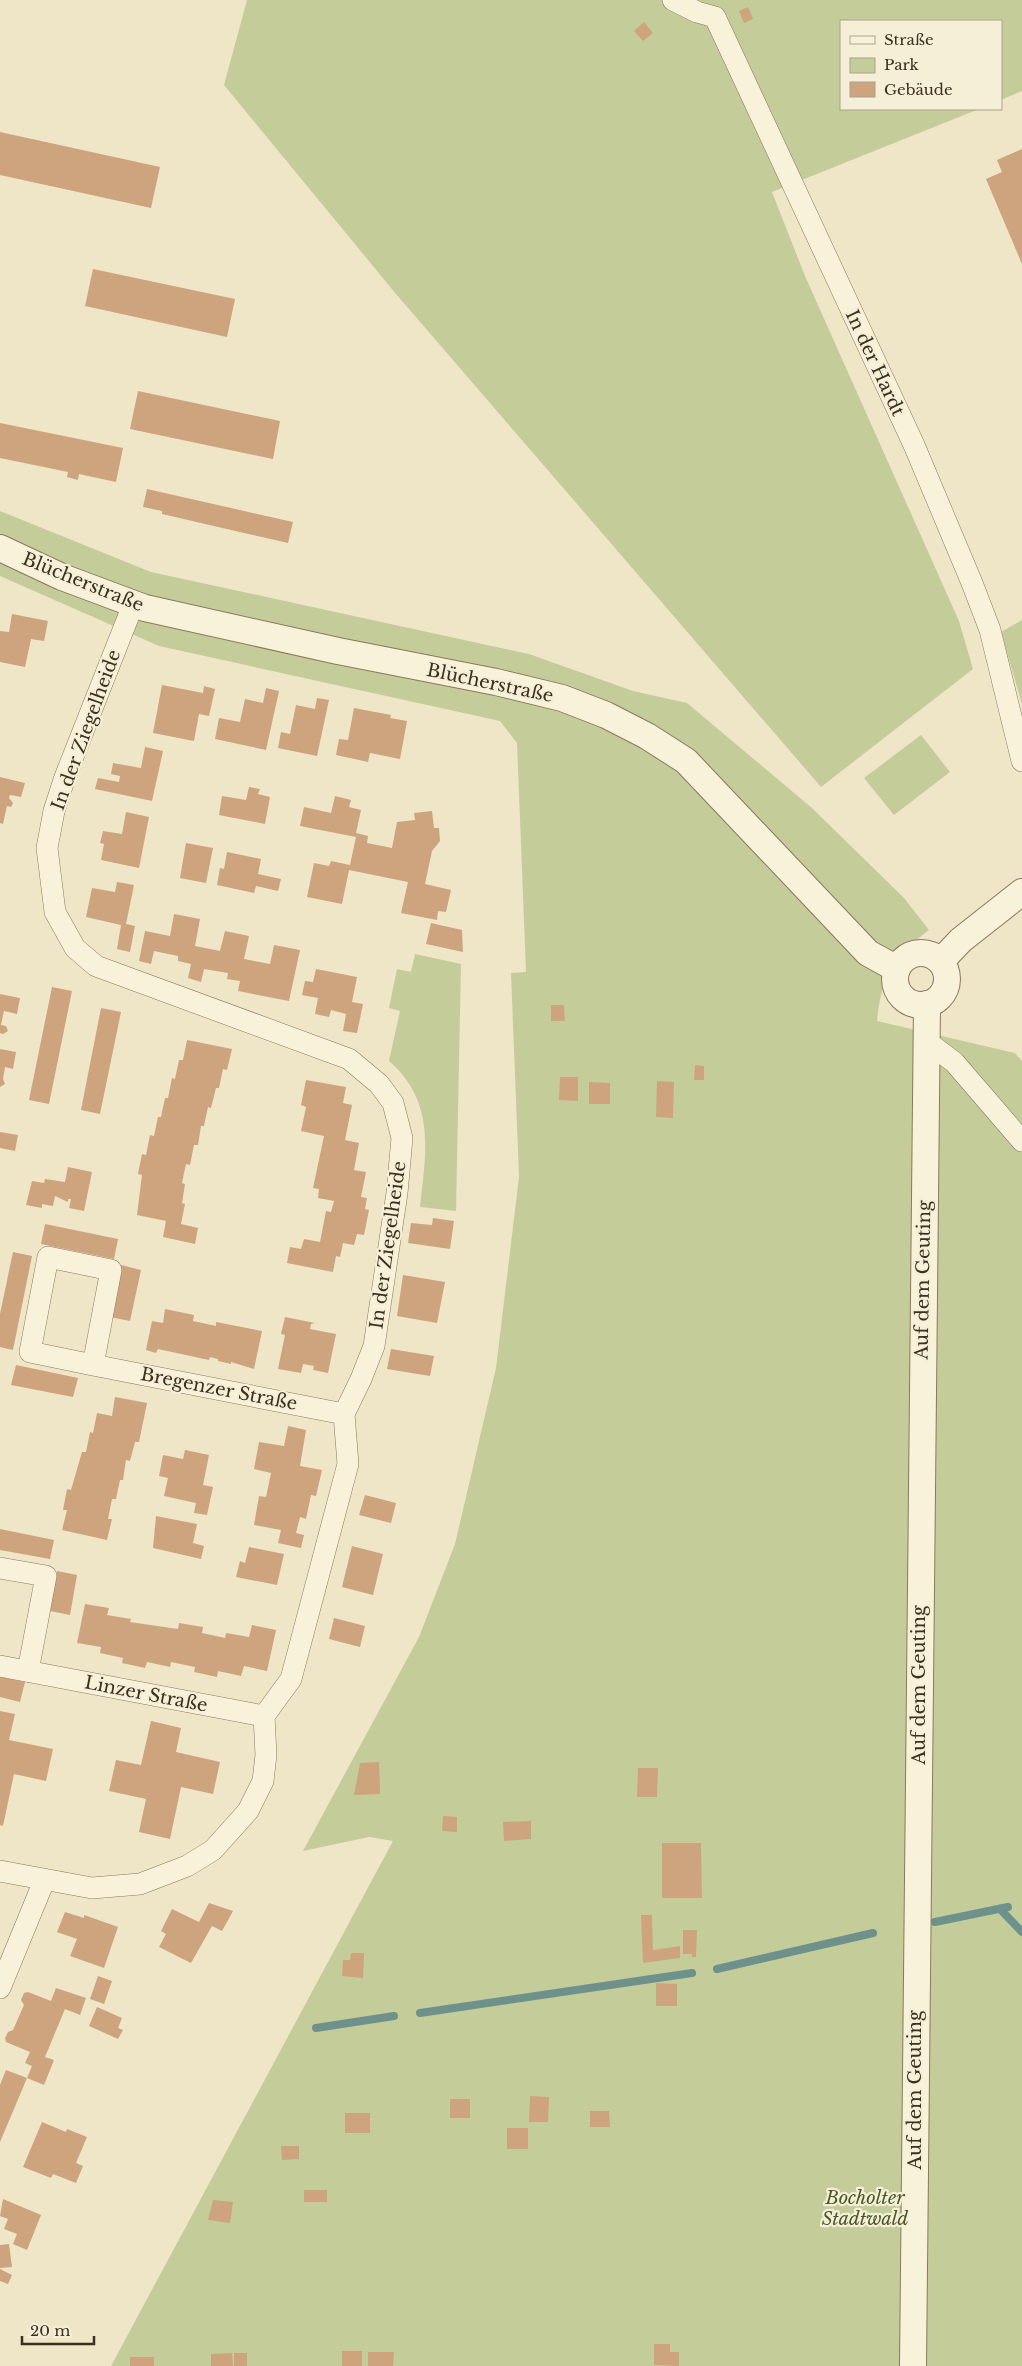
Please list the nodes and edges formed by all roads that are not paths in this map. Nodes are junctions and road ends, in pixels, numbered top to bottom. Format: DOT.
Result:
graph roads {
  1 [pos="673,0"];
  2 [pos="0,548"];
  3 [pos="133,604"];
  4 [pos="1022,761"];
  5 [pos="1022,892"];
  6 [pos="941,961"];
  7 [pos="897,968"];
  8 [pos="926,1004"];
  9 [pos="926,1041"];
  10 [pos="1022,1142"];
  11 [pos="93,1365"];
  12 [pos="344,1414"];
  13 [pos="0,1568"];
  14 [pos="0,1666"];
  15 [pos="28,1671"];
  16 [pos="264,1716"];
  17 [pos="0,1871"];
  18 [pos="44,1881"];
  19 [pos="0,1988"];
  20 [pos="913,2366"];
  1 -- 4 [label="street, In der Hardt"];
  2 -- 3 [label="street, Blücherstraße"];
  3 -- 7 [label="street, Blücherstraße"];
  3 -- 12 [label="street, In der Ziegelheide"];
  5 -- 6 [label="street"];
  6 -- 7 [label="street"];
  6 -- 8 [label="street"];
  7 -- 8 [label="street"];
  8 -- 9 [label="street, Auf dem Geuting"];
  9 -- 10 [label="street"];
  9 -- 20 [label="street, Auf dem Geuting"];
  11 -- 11 [label="street, Bregenzer Straße"];
  11 -- 12 [label="street, Bregenzer Straße"];
  12 -- 16 [label="street"];
  13 -- 15 [label="street"];
  14 -- 15 [label="street, Linzer Straße"];
  15 -- 16 [label="street, Linzer Straße"];
  16 -- 18 [label="street"];
  17 -- 18 [label="street"];
  18 -- 19 [label="street"];
}
